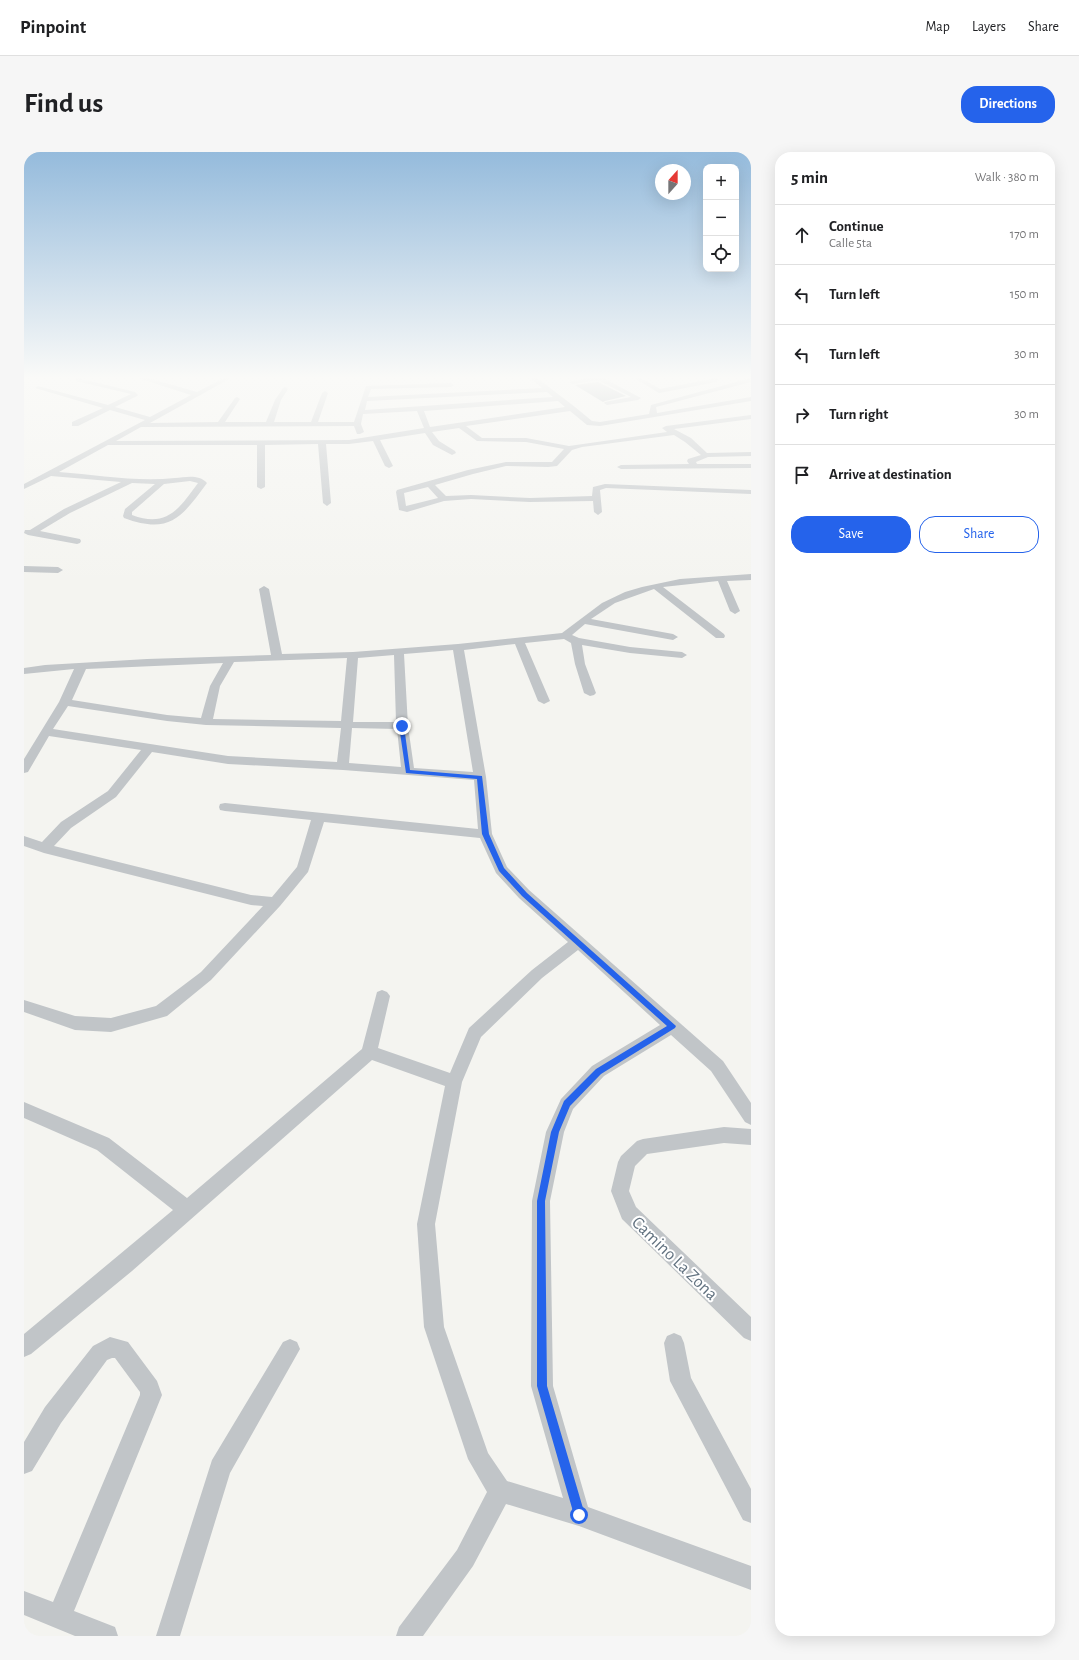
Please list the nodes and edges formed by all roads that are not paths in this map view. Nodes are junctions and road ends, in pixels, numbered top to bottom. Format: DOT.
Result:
graph roads {
  1 [pos="97,447"];
  2 [pos="261,447"];
  3 [pos="322,447"];
  4 [pos="380,447"];
  5 [pos="443,447"];
  6 [pos="565,447"];
  7 [pos="572,447"];
  8 [pos="696,447"];
  9 [pos="569,448"];
  10 [pos="452,453"];
  11 [pos="751,454"];
  12 [pos="705,455"];
  13 [pos="389,466"];
  14 [pos="751,466"];
  15 [pos="621,467"];
  16 [pos="695,467"];
  17 [pos="49,473"];
  18 [pos="131,481"];
  19 [pos="162,482"];
  20 [pos="431,484"];
  21 [pos="24,487"];
  22 [pos="261,487"];
  23 [pos="751,492"];
  24 [pos="597,498"];
  25 [pos="444,499"];
  26 [pos="327,503"];
  27 [pos="598,512"];
  28 [pos="28,532"];
  29 [pos="76,541"];
  30 [pos="24,569"];
  31 [pos="58,570"];
  32 [pos="721,578"];
  33 [pos="751,578"];
  34 [pos="657,587"];
  35 [pos="264,589"];
  36 [pos="735,611"];
  37 [pos="583,620"];
  38 [pos="564,636"];
  39 [pos="720,636"];
  40 [pos="673,637"];
  41 [pos="519,640"];
  42 [pos="576,641"];
  43 [pos="458,647"];
  44 [pos="399,652"];
  45 [pos="353,655"];
  46 [pos="682,655"];
  47 [pos="277,658"];
  48 [pos="230,660"];
  49 [pos="81,667"];
  50 [pos="24,671"];
  51 [pos="590,693"];
  52 [pos="544,701"];
  53 [pos="65,702"];
  54 [pos="206,722"];
  55 [pos="346,726"];
  56 [pos="402,726"];
  57 [pos="46,732"];
  58 [pos="149,748"];
  59 [pos="343,766"];
  60 [pos="24,769"];
  61 [pos="408,772"];
  62 [pos="480,778"];
  63 [pos="225,807"];
  64 [pos="318,816"];
  65 [pos="486,834"];
  66 [pos="24,841"];
  67 [pos="44,848"];
  68 [pos="275,902"];
  69 [pos="578,942"];
  70 [pos="382,996"];
  71 [pos="24,1006"];
  72 [pos="672,1026"];
  73 [pos="369,1052"];
  74 [pos="454,1082"];
  75 [pos="24,1110"];
  76 [pos="751,1117"];
  77 [pos="751,1137"];
  78 [pos="188,1210"];
  79 [pos="751,1331"];
  80 [pos="674,1343"];
  81 [pos="24,1347"];
  82 [pos="290,1349"];
  83 [pos="24,1463"];
  84 [pos="500,1491"];
  85 [pos="751,1512"];
  86 [pos="579,1515"];
  87 [pos="751,1578"];
  88 [pos="24,1603"];
  89 [pos="59,1617"];
  90 [pos="106,1636"];
  91 [pos="168,1636"];
  92 [pos="408,1636"];
  1 -- 17 [label="street"];
  2 -- 22 [label="street"];
  3 -- 26 [label="street"];
  4 -- 13 [label="street"];
  5 -- 10 [label="street"];
  6 -- 9 [label="street"];
  7 -- 9 [label="street"];
  8 -- 12 [label="street"];
  9 -- 20 [label="street"];
  11 -- 12 [label="street"];
  12 -- 16 [label="street"];
  14 -- 16 [label="street"];
  15 -- 16 [label="street"];
  17 -- 18 [label="street"];
  17 -- 21 [label="street"];
  18 -- 19 [label="street"];
  18 -- 28 [label="street"];
  19 -- 19 [label="street"];
  20 -- 25 [label="street"];
  20 -- 25 [label="street"];
  23 -- 24 [label="street"];
  24 -- 25 [label="street"];
  24 -- 27 [label="street"];
  28 -- 29 [label="street"];
  30 -- 31 [label="street"];
  32 -- 33 [label="street"];
  32 -- 34 [label="street"];
  32 -- 36 [label="street"];
  34 -- 37 [label="street"];
  34 -- 39 [label="street"];
  35 -- 47 [label="street"];
  37 -- 38 [label="street"];
  37 -- 40 [label="street"];
  38 -- 41 [label="street"];
  38 -- 42 [label="street"];
  41 -- 43 [label="street"];
  41 -- 52 [label="street"];
  42 -- 46 [label="street"];
  42 -- 51 [label="street"];
  43 -- 44 [label="street"];
  43 -- 62 [label="street"];
  44 -- 45 [label="street"];
  44 -- 56 [label="street"];
  45 -- 47 [label="street"];
  45 -- 55 [label="street"];
  47 -- 48 [label="street"];
  48 -- 49 [label="street"];
  48 -- 54 [label="street"];
  49 -- 50 [label="street"];
  49 -- 53 [label="street"];
  53 -- 54 [label="street"];
  53 -- 57 [label="street"];
  54 -- 55 [label="street"];
  55 -- 56 [label="street"];
  55 -- 59 [label="street"];
  56 -- 61 [label="street"];
  57 -- 58 [label="street"];
  57 -- 60 [label="street"];
  58 -- 59 [label="street"];
  58 -- 67 [label="street"];
  59 -- 61 [label="street"];
  61 -- 62 [label="street"];
  62 -- 65 [label="street"];
  63 -- 64 [label="street"];
  64 -- 65 [label="street"];
  64 -- 68 [label="street"];
  65 -- 69 [label="street"];
  66 -- 67 [label="street"];
  67 -- 68 [label="street"];
  68 -- 71 [label="street"];
  69 -- 72 [label="street"];
  69 -- 74 [label="street"];
  70 -- 73 [label="street"];
  72 -- 76 [label="street"];
  72 -- 86 [label="street"];
  73 -- 74 [label="street"];
  73 -- 78 [label="street"];
  74 -- 84 [label="street"];
  75 -- 78 [label="street"];
  77 -- 79 [label="street, Camino La Zona"];
  78 -- 81 [label="street"];
  80 -- 85 [label="street"];
  82 -- 91 [label="street"];
  83 -- 89 [label="street"];
  84 -- 86 [label="street"];
  84 -- 92 [label="street"];
  86 -- 87 [label="street"];
  88 -- 89 [label="street"];
  89 -- 90 [label="street"];
}
